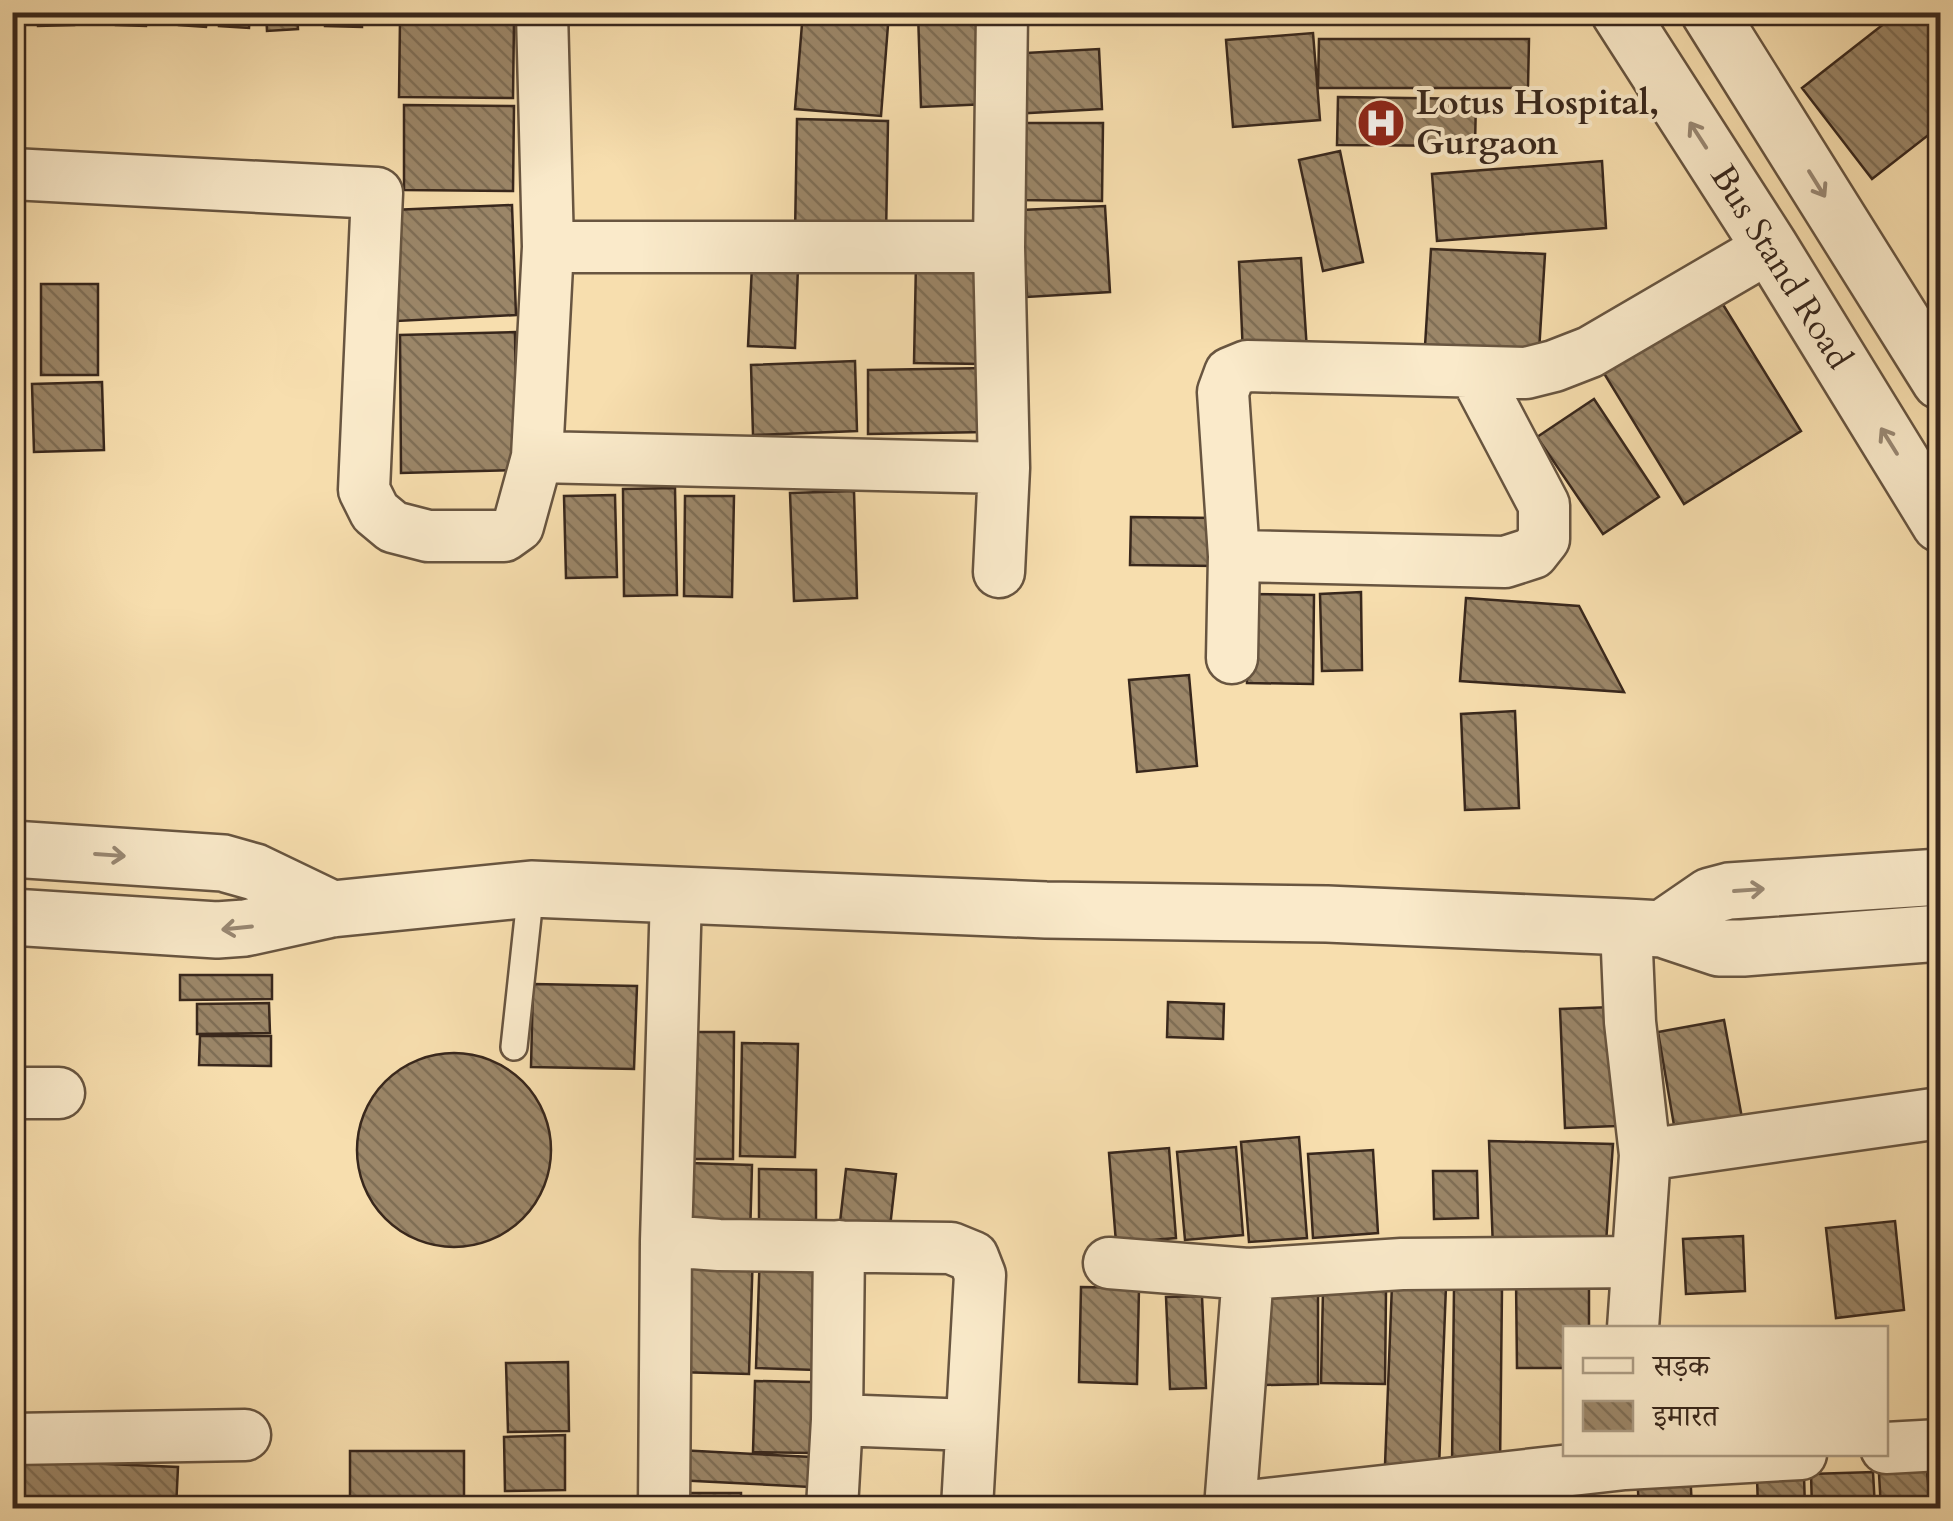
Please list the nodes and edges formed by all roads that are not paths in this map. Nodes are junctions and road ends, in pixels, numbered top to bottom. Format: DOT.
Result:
graph roads {
  1 [pos="542,12"];
  2 [pos="1002,12"];
  3 [pos="1619,12"];
  4 [pos="1709,12"];
  5 [pos="12,174"];
  6 [pos="999,247"];
  7 [pos="1770,247"];
  8 [pos="548,248"];
  9 [pos="1474,372"];
  10 [pos="1940,382"];
  11 [pos="537,457"];
  12 [pos="1004,468"];
  13 [pos="1940,524"];
  14 [pos="1234,556"];
  15 [pos="999,572"];
  16 [pos="1232,658"];
  17 [pos="12,849"];
  18 [pos="1940,877"];
  19 [pos="531,889"];
  20 [pos="676,894"];
  21 [pos="332,909"];
  22 [pos="12,917"];
  23 [pos="1644,928"];
  24 [pos="1940,933"];
  25 [pos="514,1046"];
  26 [pos="1940,1113"];
  27 [pos="1645,1155"];
  28 [pos="666,1241"];
  29 [pos="840,1246"];
  30 [pos="1637,1262"];
  31 [pos="1109,1263"];
  32 [pos="1248,1274"];
  33 [pos="1633,1326"];
  34 [pos="837,1420"];
  35 [pos="971,1425"];
  36 [pos="245,1436"];
  37 [pos="12,1439"];
  38 [pos="1940,1445"];
  39 [pos="1888,1448"];
  40 [pos="1730,1456"];
  41 [pos="1625,1459"];
  42 [pos="664,1508"];
  43 [pos="832,1508"];
  44 [pos="968,1508"];
  45 [pos="1230,1508"];
  1 -- 8 [label="street"];
  2 -- 6 [label="street"];
  7 -- 3 [label="street, Bus Stand Road, one-way"];
  4 -- 10 [label="street, one-way"];
  5 -- 11 [label="street"];
  6 -- 8 [label="street"];
  6 -- 12 [label="street"];
  7 -- 9 [label="street"];
  13 -- 7 [label="street, Bus Stand Road, one-way"];
  8 -- 11 [label="street"];
  9 -- 14 [label="street"];
  9 -- 14 [label="street"];
  11 -- 12 [label="street"];
  12 -- 15 [label="street"];
  14 -- 16 [label="street"];
  17 -- 21 [label="street, one-way"];
  23 -- 18 [label="street, one-way"];
  19 -- 20 [label="street"];
  19 -- 21 [label="street"];
  19 -- 25 [label="lane"];
  20 -- 23 [label="street"];
  20 -- 28 [label="street"];
  21 -- 22 [label="street, one-way"];
  23 -- 24 [label="street"];
  23 -- 27 [label="street"];
  26 -- 27 [label="street"];
  27 -- 30 [label="street"];
  28 -- 29 [label="street"];
  28 -- 42 [label="street"];
  29 -- 34 [label="street"];
  29 -- 35 [label="street"];
  30 -- 32 [label="street"];
  30 -- 33 [label="street"];
  31 -- 32 [label="street"];
  32 -- 45 [label="street"];
  34 -- 35 [label="street"];
  34 -- 43 [label="street"];
  35 -- 44 [label="street"];
  36 -- 37 [label="street"];
  38 -- 39 [label="street"];
  40 -- 41 [label="street"];
  41 -- 45 [label="street"];
}
